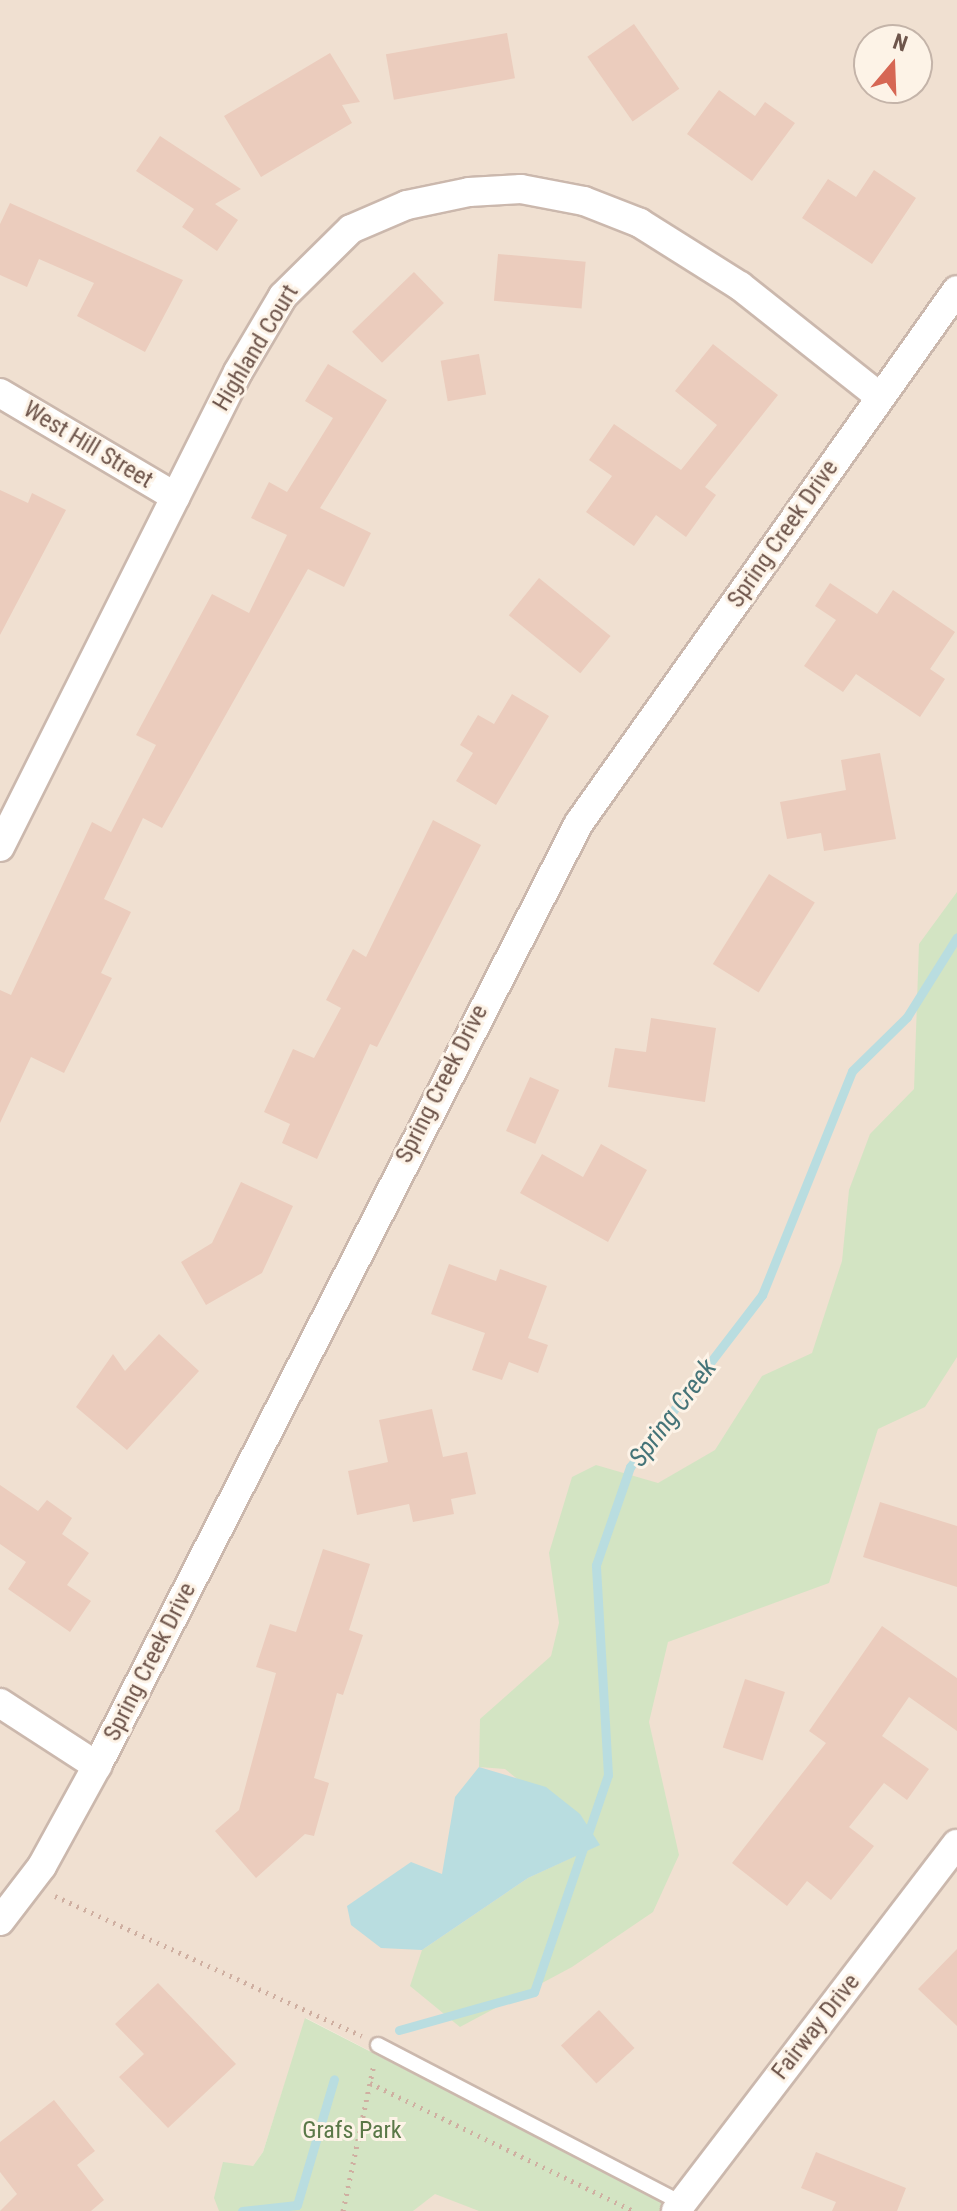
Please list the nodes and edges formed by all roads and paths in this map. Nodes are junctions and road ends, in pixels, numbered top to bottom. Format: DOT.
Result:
graph roads {
  1 [pos="957,290"];
  2 [pos="0,393"];
  3 [pos="880,397"];
  4 [pos="176,497"];
  5 [pos="0,847"];
  6 [pos="0,1703"];
  7 [pos="97,1766"];
  8 [pos="957,1844"];
  9 [pos="28,1884"];
  10 [pos="0,1921"];
  11 [pos="378,2045"];
  12 [pos="370,2083"];
  13 [pos="679,2207"];
  14 [pos="343,2211"];
  15 [pos="634,2211"];
  1 -- 3 [label="street, Spring Creek Drive"];
  2 -- 4 [label="street, West Hill Street"];
  3 -- 4 [label="street, Highland Court"];
  3 -- 7 [label="street, Spring Creek Drive"];
  4 -- 5 [label="street, Highland Court"];
  6 -- 7 [label="street"];
  7 -- 9 [label="street, Spring Creek Drive"];
  8 -- 13 [label="street, Fairway Drive"];
  9 -- 10 [label="street, Spring Creek Drive"];
  9 -- 11 [label="path"];
  11 -- 12 [label="path"];
  11 -- 13 [label="lane"];
  12 -- 14 [label="path"];
  12 -- 15 [label="path"];
}
